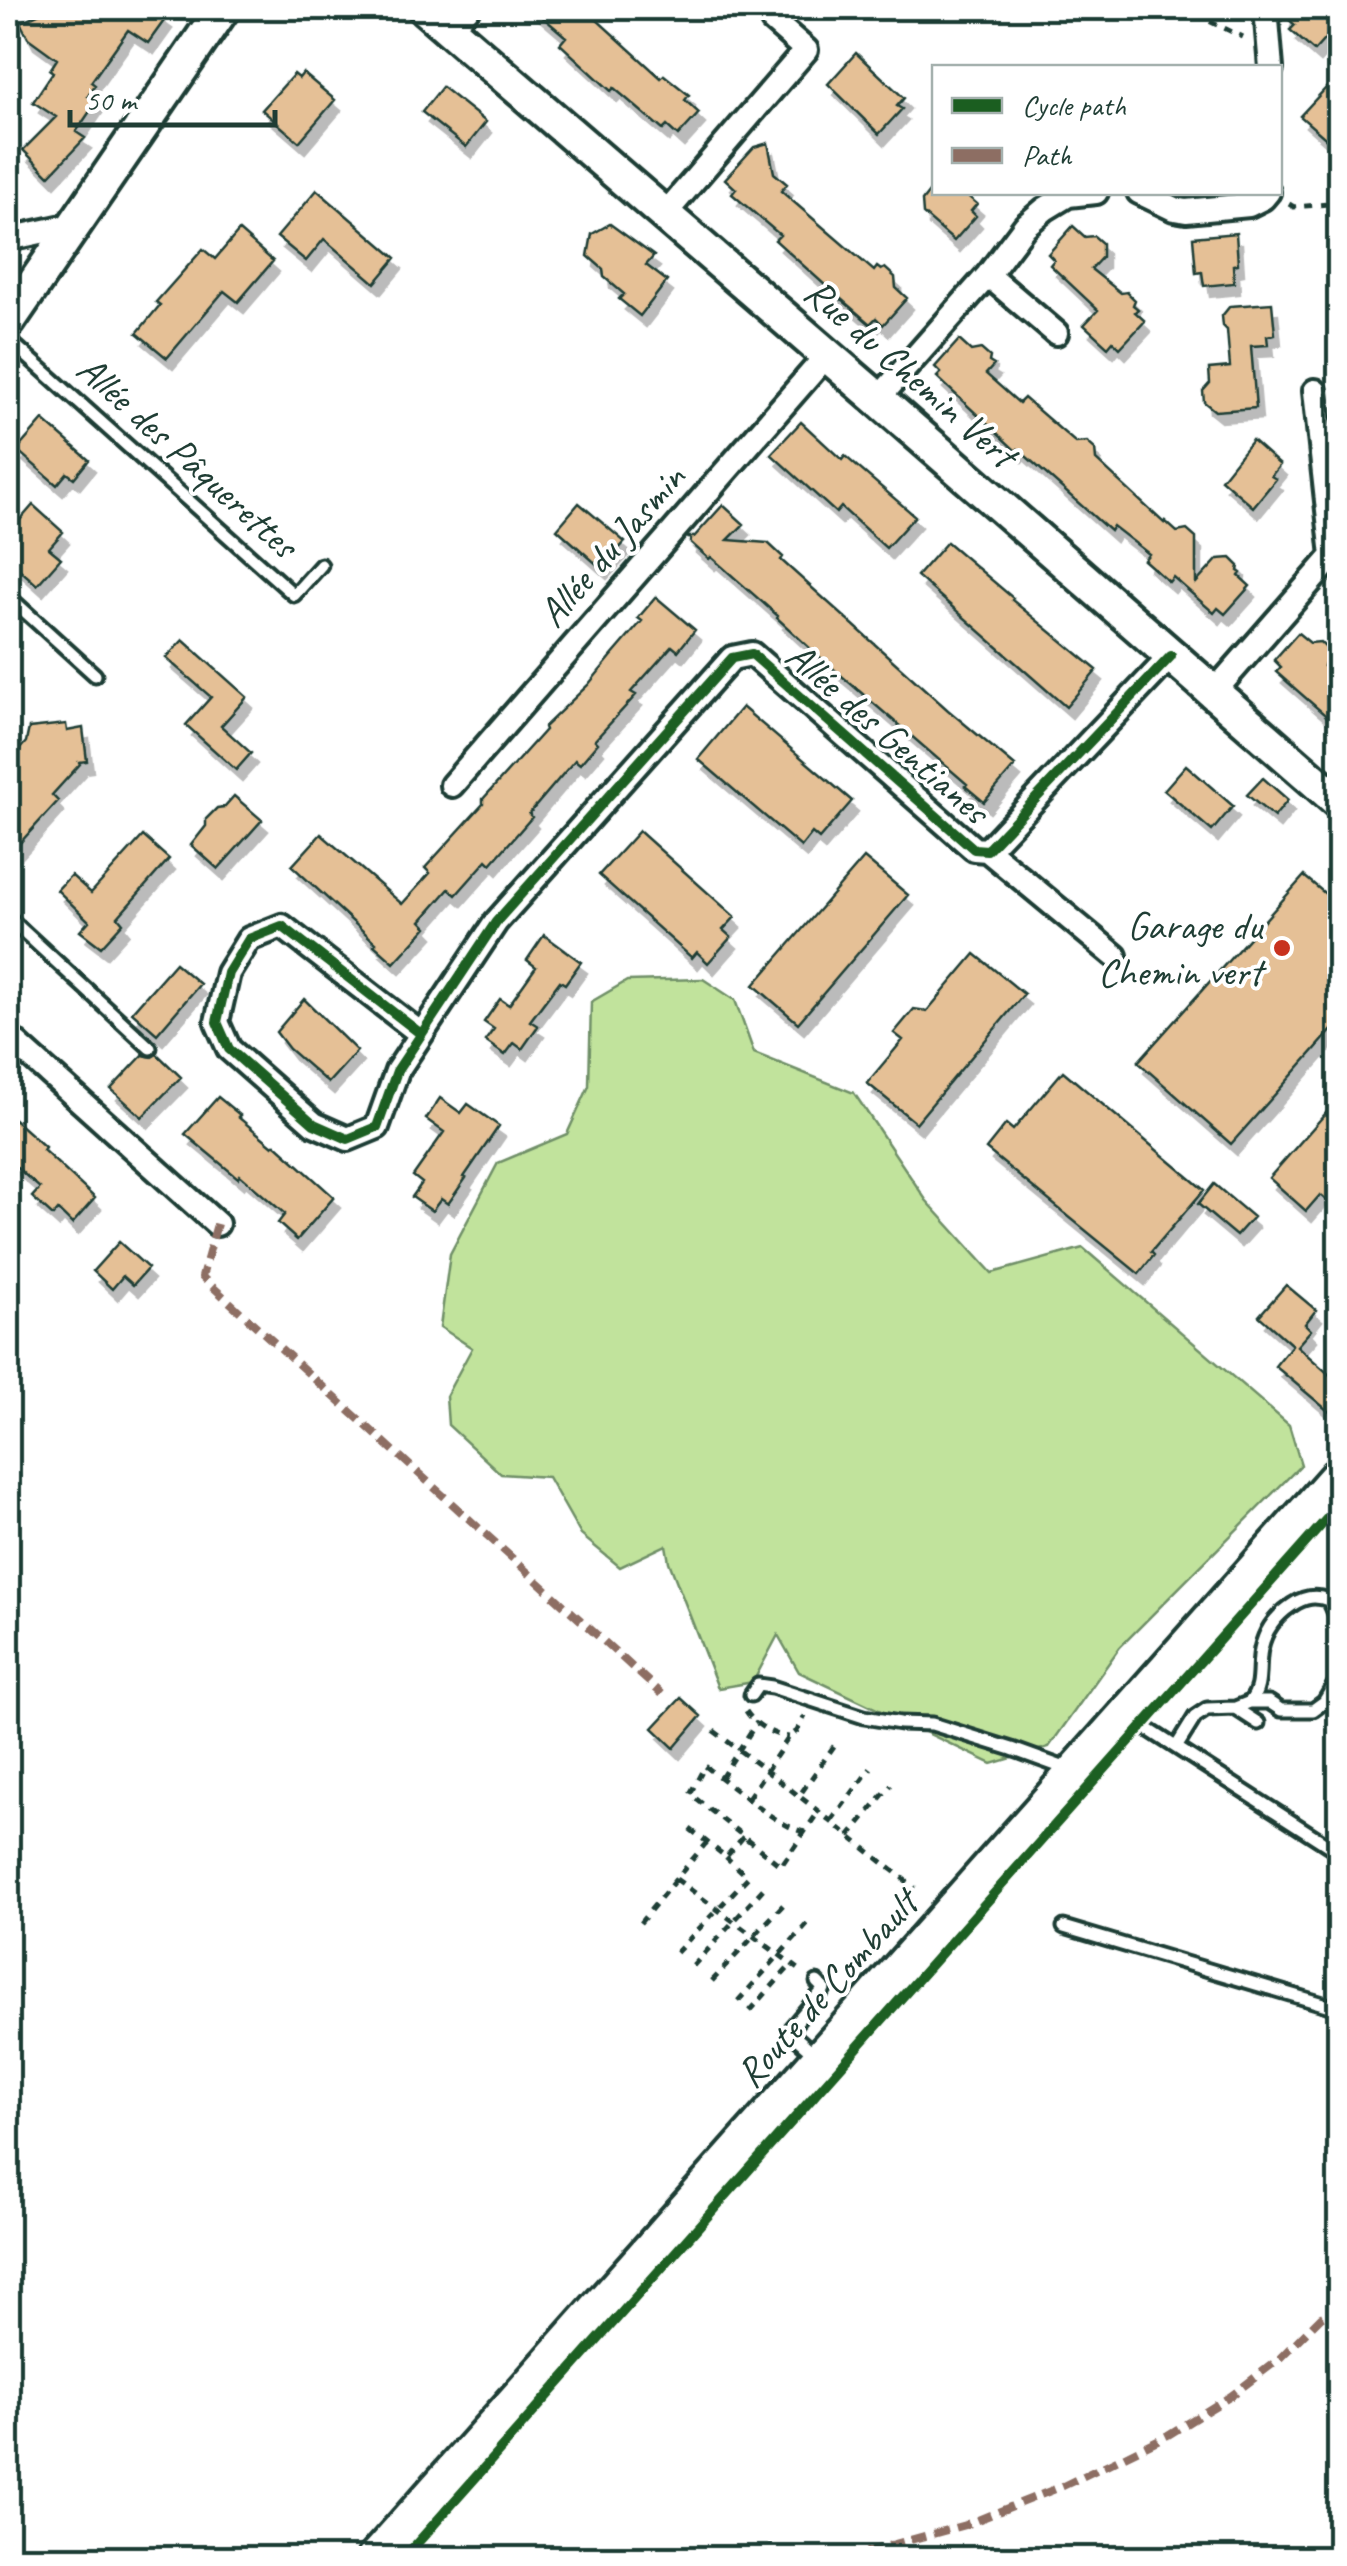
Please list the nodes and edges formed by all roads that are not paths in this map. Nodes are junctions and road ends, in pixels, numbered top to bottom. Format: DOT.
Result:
graph roads {
  1 [pos="223,8"];
  2 [pos="1272,8"];
  3 [pos="447,14"];
  4 [pos="773,21"];
  5 [pos="1270,56"];
  6 [pos="1068,195"];
  7 [pos="1145,195"];
  8 [pos="1275,196"];
  9 [pos="664,214"];
  10 [pos="73,224"];
  11 [pos="8,239"];
  12 [pos="988,274"];
  13 [pos="8,322"];
  14 [pos="1056,333"];
  15 [pos="8,339"];
  16 [pos="827,355"];
  17 [pos="1315,391"];
  18 [pos="878,399"];
  19 [pos="321,566"];
  20 [pos="8,596"];
  21 [pos="1171,656"];
  22 [pos="95,675"];
  23 [pos="1213,693"];
  24 [pos="452,785"];
  25 [pos="1340,804"];
  26 [pos="988,850"];
  27 [pos="8,917"];
  28 [pos="1115,956"];
  29 [pos="421,1034"];
  30 [pos="8,1036"];
  31 [pos="150,1048"];
  32 [pos="217,1224"];
  33 [pos="1340,1472"];
  34 [pos="1340,1624"];
  35 [pos="1340,1662"];
  36 [pos="751,1695"];
  37 [pos="1250,1702"];
  38 [pos="1235,1708"];
  39 [pos="1124,1714"];
  40 [pos="1258,1723"];
  41 [pos="1177,1746"];
  42 [pos="1074,1772"];
  43 [pos="1340,1853"];
  44 [pos="1064,1926"];
  45 [pos="817,1982"];
  46 [pos="1340,2009"];
  47 [pos="820,2058"];
  48 [pos="374,2558"];
  1 -- 10 [label="street"];
  2 -- 5 [label="street"];
  3 -- 9 [label="street, Rue du Chemin Vert"];
  4 -- 9 [label="street"];
  6 -- 12 [label="street"];
  7 -- 8 [label="street"];
  9 -- 16 [label="street, Rue du Chemin Vert"];
  10 -- 11 [label="street"];
  10 -- 13 [label="street"];
  12 -- 14 [label="street"];
  12 -- 18 [label="street"];
  15 -- 19 [label="lane, Allée des Pâquerettes"];
  16 -- 18 [label="street, Rue du Chemin Vert"];
  16 -- 24 [label="street, Allée du Jasmin"];
  17 -- 23 [label="street"];
  18 -- 21 [label="street, Rue du Chemin Vert"];
  20 -- 22 [label="lane"];
  21 -- 23 [label="street, Rue du Chemin Vert"];
  21 -- 26 [label="street, Allée des Gentianes"];
  23 -- 25 [label="street, Rue du Chemin Vert"];
  26 -- 28 [label="street, Allée des Gentianes"];
  26 -- 29 [label="street, Allée des Gentianes"];
  27 -- 31 [label="lane"];
  29 -- 29 [label="street, Allée des Gentianes"];
  30 -- 32 [label="street"];
  33 -- 39 [label="street, Route de Combault"];
  34 -- 37 [label="lane"];
  35 -- 37 [label="lane"];
  36 -- 42 [label="lane"];
  37 -- 38 [label="lane"];
  38 -- 40 [label="lane"];
  38 -- 41 [label="lane"];
  39 -- 41 [label="lane"];
  39 -- 42 [label="street, Route de Combault"];
  41 -- 43 [label="lane"];
  42 -- 47 [label="street, Route de Combault"];
  44 -- 46 [label="lane"];
  45 -- 47 [label="lane"];
  47 -- 48 [label="street, Route de Combault"];
}
